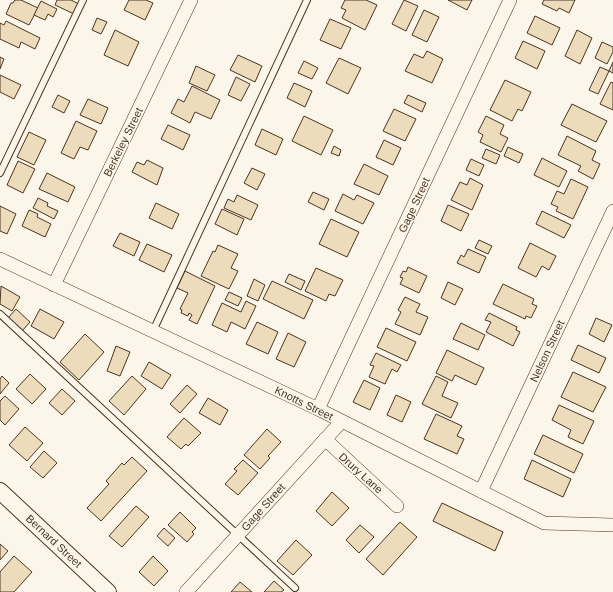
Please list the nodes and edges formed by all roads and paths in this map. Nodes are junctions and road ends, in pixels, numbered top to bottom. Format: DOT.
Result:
graph roads {
  1 [pos="83,0"];
  2 [pos="191,0"];
  3 [pos="307,0"];
  4 [pos="510,0"];
  5 [pos="0,173"];
  6 [pos="613,212"];
  7 [pos="0,259"];
  8 [pos="54,285"];
  9 [pos="0,314"];
  10 [pos="152,331"];
  11 [pos="318,409"];
  12 [pos="341,422"];
  13 [pos="325,439"];
  14 [pos="0,491"];
  15 [pos="481,492"];
  16 [pos="397,506"];
  17 [pos="613,525"];
  18 [pos="237,536"];
  19 [pos="295,588"];
  20 [pos="108,592"];
  21 [pos="186,592"];
  1 -- 5 [label="lane"];
  2 -- 8 [label="street, Berkeley Street"];
  3 -- 10 [label="lane"];
  4 -- 11 [label="street, Gage Street"];
  6 -- 15 [label="street, Nelson Street"];
  7 -- 8 [label="street, Knotts Street"];
  8 -- 10 [label="street, Knotts Street"];
  9 -- 18 [label="lane"];
  10 -- 11 [label="street, Knotts Street"];
  11 -- 12 [label="street, Knotts Street"];
  12 -- 13 [label="street, Gage Street"];
  12 -- 15 [label="street, Knotts Street"];
  13 -- 16 [label="street, Drury Lane"];
  13 -- 18 [label="street, Gage Street"];
  14 -- 20 [label="street, Bernard Street"];
  15 -- 17 [label="street, Knotts Street"];
  18 -- 19 [label="lane"];
  18 -- 21 [label="street, Gage Street"];
}
